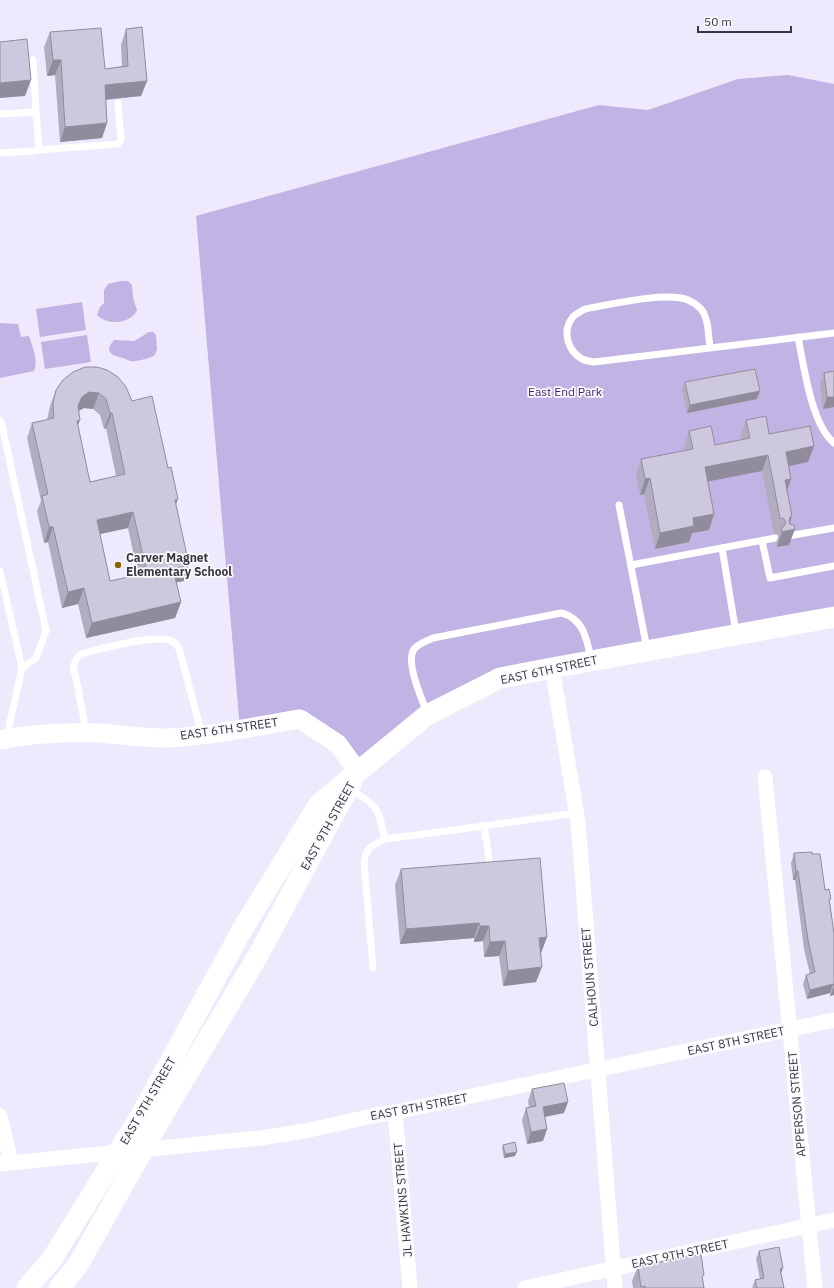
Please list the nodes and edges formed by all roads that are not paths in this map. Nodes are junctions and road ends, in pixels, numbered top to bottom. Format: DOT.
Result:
graph roads {
  1 [pos="32,60"];
  2 [pos="118,103"];
  3 [pos="36,112"];
  4 [pos="0,114"];
  5 [pos="38,150"];
  6 [pos="0,153"];
  7 [pos="834,333"];
  8 [pos="798,337"];
  9 [pos="710,347"];
  10 [pos="0,420"];
  11 [pos="834,443"];
  12 [pos="619,505"];
  13 [pos="834,528"];
  14 [pos="788,536"];
  15 [pos="775,538"];
  16 [pos="762,541"];
  17 [pos="722,548"];
  18 [pos="631,565"];
  19 [pos="834,566"];
  20 [pos="0,571"];
  21 [pos="834,617"];
  22 [pos="736,635"];
  23 [pos="647,651"];
  24 [pos="592,661"];
  25 [pos="22,668"];
  26 [pos="552,668"];
  27 [pos="427,715"];
  28 [pos="86,733"];
  29 [pos="202,735"];
  30 [pos="5,740"];
  31 [pos="358,772"];
  32 [pos="765,777"];
  33 [pos="348,789"];
  34 [pos="576,813"];
  35 [pos="484,826"];
  36 [pos="385,839"];
  37 [pos="491,872"];
  38 [pos="373,968"];
  39 [pos="834,1020"];
  40 [pos="790,1030"];
  41 [pos="598,1070"];
  42 [pos="395,1112"];
  43 [pos="0,1116"];
  44 [pos="143,1150"];
  45 [pos="118,1152"];
  46 [pos="5,1163"];
  47 [pos="834,1220"];
  48 [pos="809,1226"];
  49 [pos="613,1269"];
  50 [pos="27,1288"];
  51 [pos="59,1288"];
  52 [pos="410,1288"];
  53 [pos="526,1288"];
  54 [pos="615,1288"];
  55 [pos="815,1288"];
  1 -- 3 [label="lane"];
  2 -- 5 [label="lane"];
  3 -- 4 [label="lane"];
  3 -- 5 [label="lane"];
  5 -- 6 [label="lane"];
  7 -- 8 [label="lane"];
  8 -- 9 [label="lane"];
  8 -- 11 [label="lane"];
  9 -- 9 [label="lane"];
  10 -- 25 [label="lane"];
  12 -- 18 [label="lane"];
  13 -- 14 [label="lane"];
  15 -- 16 [label="lane"];
  16 -- 17 [label="lane"];
  16 -- 19 [label="lane"];
  17 -- 18 [label="lane"];
  17 -- 22 [label="lane"];
  18 -- 23 [label="lane"];
  20 -- 25 [label="lane"];
  21 -- 22 [label="main road, EAST 6TH STREET"];
  22 -- 23 [label="main road, EAST 6TH STREET"];
  23 -- 24 [label="main road, EAST 6TH STREET"];
  24 -- 26 [label="main road, EAST 6TH STREET"];
  24 -- 27 [label="lane"];
  25 -- 30 [label="lane"];
  26 -- 27 [label="main road, EAST 6TH STREET"];
  26 -- 34 [label="street, CALHOUN STREET"];
  27 -- 31 [label="main road, EAST 6TH STREET"];
  28 -- 29 [label="street, EAST 6TH STREET"];
  28 -- 29 [label="lane"];
  28 -- 30 [label="street, EAST 6TH STREET"];
  29 -- 31 [label="street, EAST 6TH STREET"];
  31 -- 33 [label="main road, EAST 9TH STREET"];
  31 -- 45 [label="main road, EAST 9TH STREET"];
  32 -- 40 [label="street, APPERSON STREET"];
  33 -- 36 [label="lane"];
  33 -- 44 [label="main road, EAST 9TH STREET"];
  34 -- 35 [label="lane"];
  34 -- 41 [label="street, CALHOUN STREET"];
  35 -- 36 [label="lane"];
  35 -- 37 [label="lane"];
  36 -- 38 [label="lane"];
  39 -- 40 [label="street, EAST 8TH STREET"];
  40 -- 41 [label="street, EAST 8TH STREET"];
  40 -- 48 [label="street, APPERSON STREET"];
  41 -- 42 [label="street, EAST 8TH STREET"];
  41 -- 49 [label="street, CALHOUN STREET"];
  42 -- 44 [label="street, EAST 8TH STREET"];
  42 -- 52 [label="street, JL HAWKINS STREET"];
  43 -- 46 [label="street"];
  44 -- 45 [label="street, EAST 8TH STREET"];
  44 -- 51 [label="main road, EAST 9TH STREET"];
  45 -- 46 [label="street, EAST 8TH STREET"];
  45 -- 50 [label="main road, EAST 9TH STREET"];
  47 -- 48 [label="street, EAST 9TH STREET"];
  48 -- 49 [label="street, EAST 9TH STREET"];
  48 -- 55 [label="street, APPERSON STREET"];
  49 -- 53 [label="street, EAST 9TH STREET"];
  49 -- 54 [label="street, CALHOUN STREET"];
}
